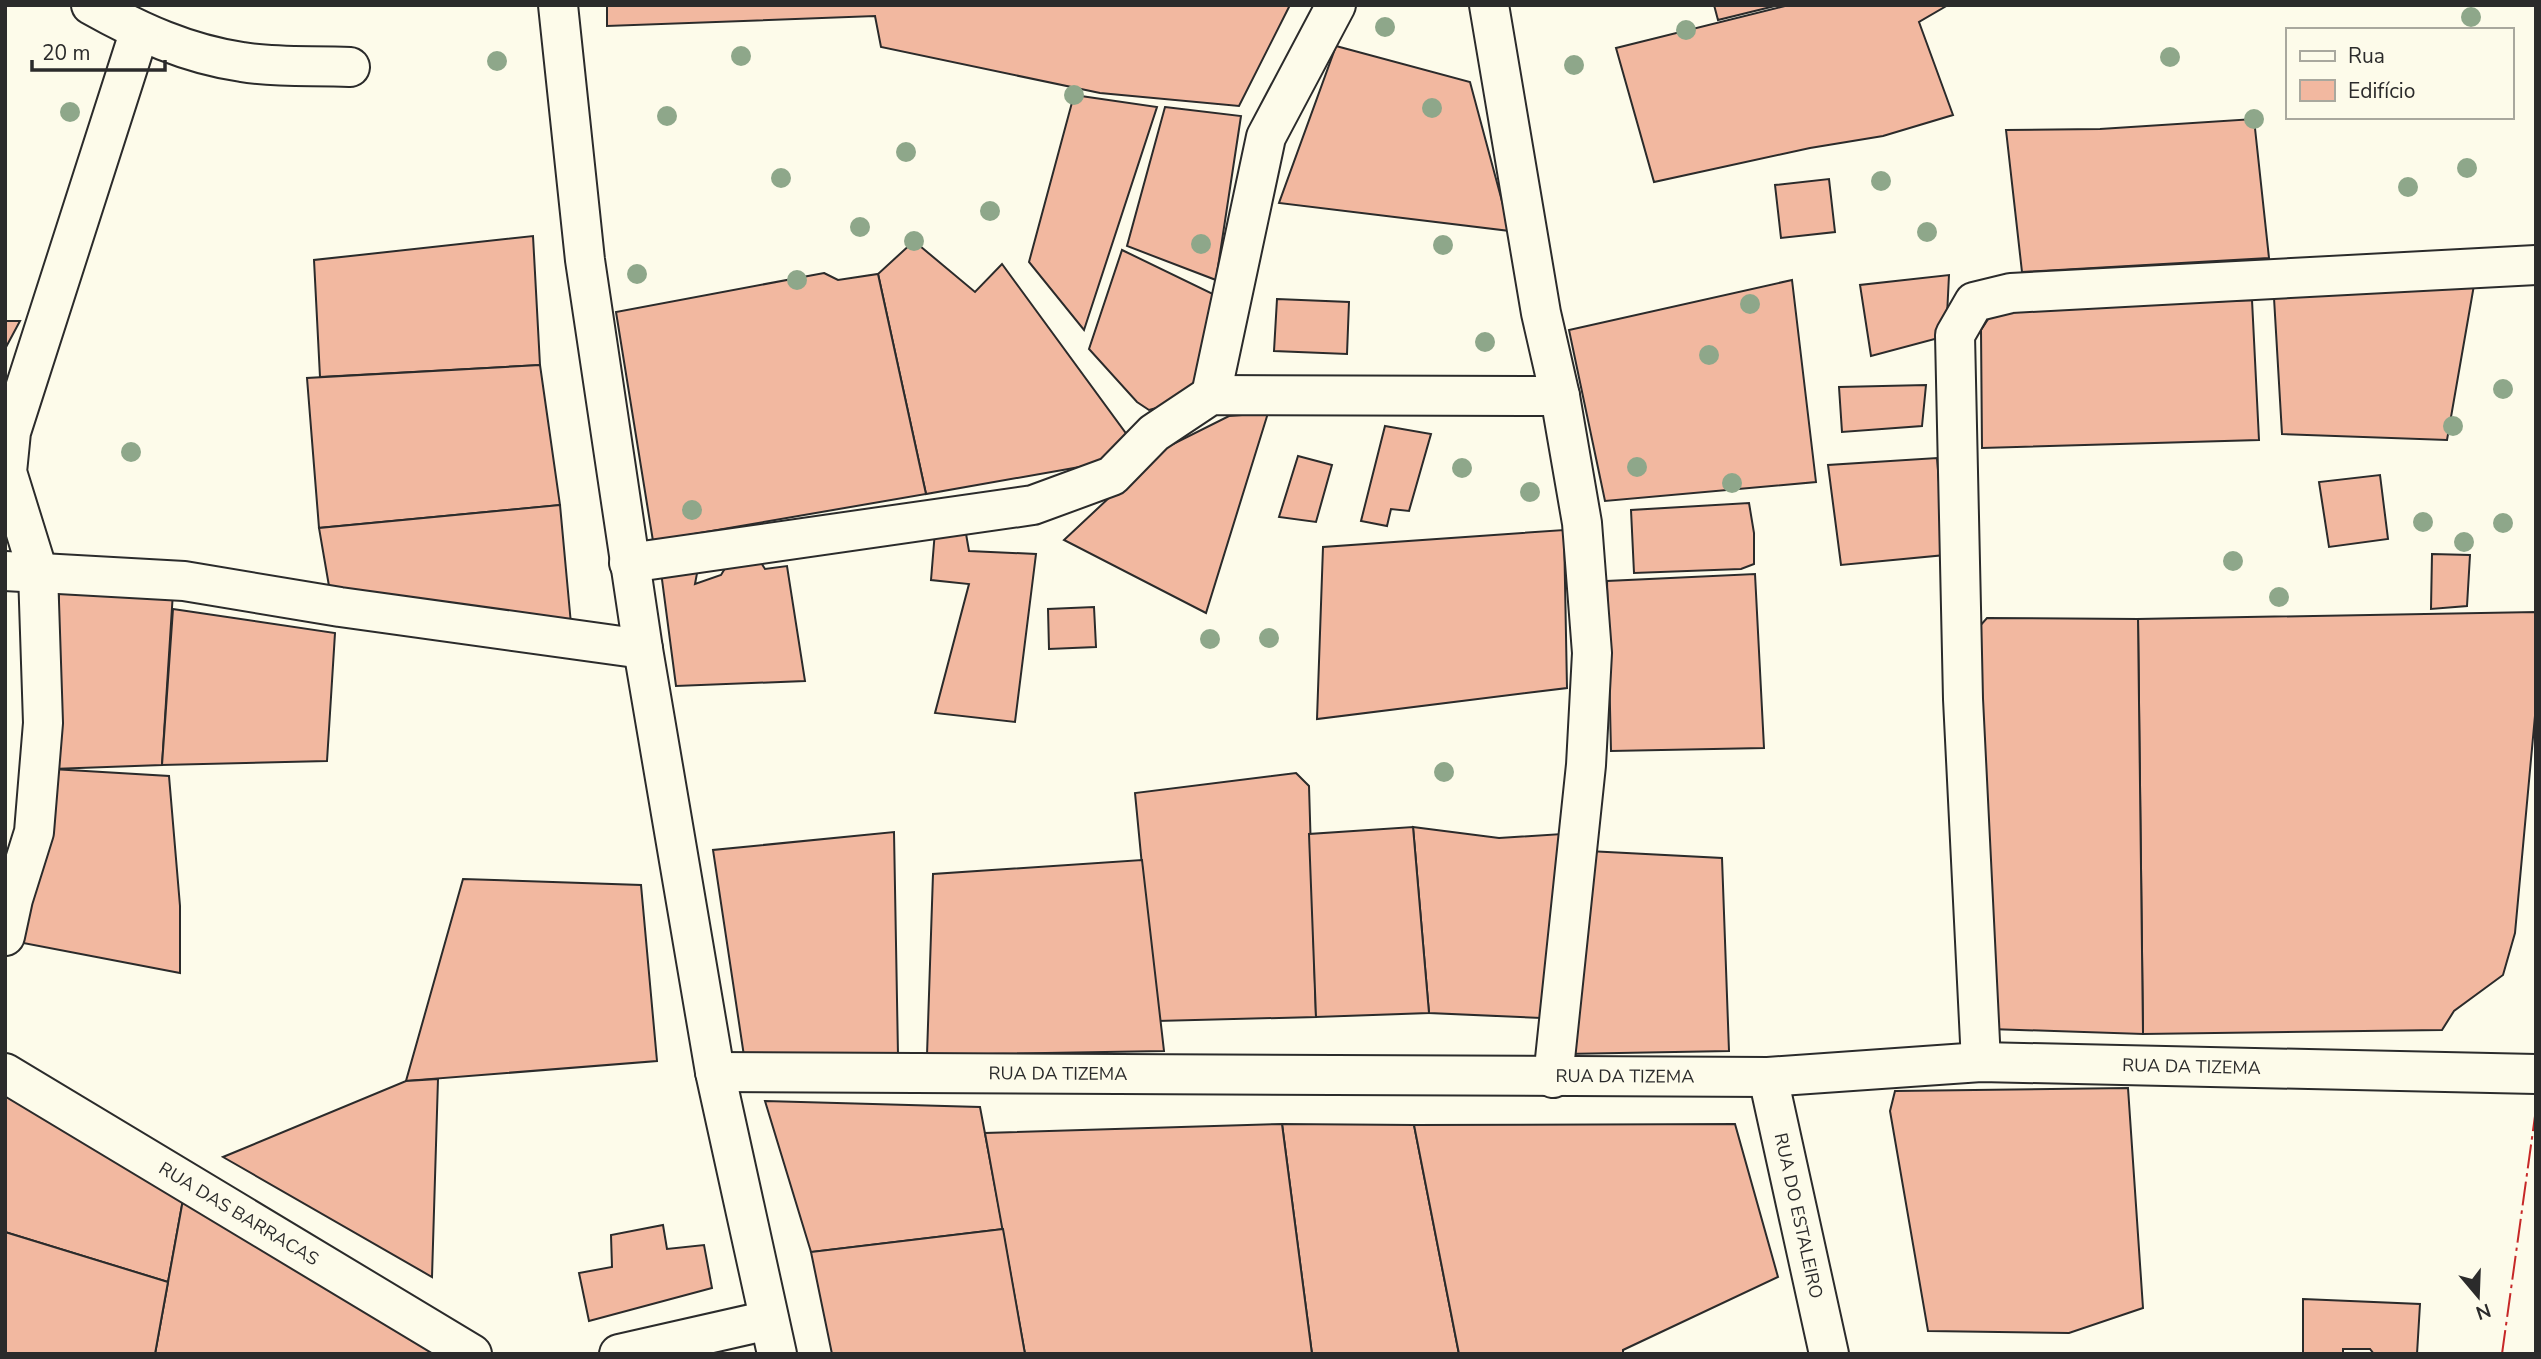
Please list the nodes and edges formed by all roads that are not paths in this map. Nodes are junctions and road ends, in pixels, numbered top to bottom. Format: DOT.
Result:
graph roads {
  1 [pos="91,5"];
  2 [pos="558,5"];
  3 [pos="1336,5"];
  4 [pos="1489,5"];
  5 [pos="139,33"];
  6 [pos="350,67"];
  7 [pos="2536,265"];
  8 [pos="1211,395"];
  9 [pos="1560,396"];
  10 [pos="629,563"];
  11 [pos="22,571"];
  12 [pos="643,649"];
  13 [pos="5,936"];
  14 [pos="1981,1062"];
  15 [pos="715,1072"];
  16 [pos="5,1073"];
  17 [pos="2536,1074"];
  18 [pos="1768,1077"];
  19 [pos="1553,1078"];
  20 [pos="773,1337"];
  21 [pos="472,1354"];
  22 [pos="619,1354"];
  23 [pos="1829,1354"];
  1 -- 5 [label="street"];
  2 -- 10 [label="street"];
  3 -- 8 [label="street"];
  4 -- 9 [label="street"];
  5 -- 6 [label="street"];
  5 -- 11 [label="street"];
  7 -- 14 [label="street"];
  8 -- 9 [label="street"];
  8 -- 10 [label="street"];
  9 -- 19 [label="street"];
  10 -- 12 [label="street"];
  11 -- 12 [label="street"];
  11 -- 13 [label="street"];
  12 -- 15 [label="street"];
  14 -- 17 [label="street, RUA DA TIZEMA"];
  14 -- 18 [label="street, RUA DA TIZEMA"];
  15 -- 19 [label="street, RUA DA TIZEMA"];
  15 -- 20 [label="street"];
  16 -- 21 [label="street, RUA DAS BARRACAS"];
  18 -- 19 [label="street, RUA DA TIZEMA"];
  18 -- 23 [label="street, RUA DO ESTALEIRO"];
  20 -- 22 [label="street"];
}
